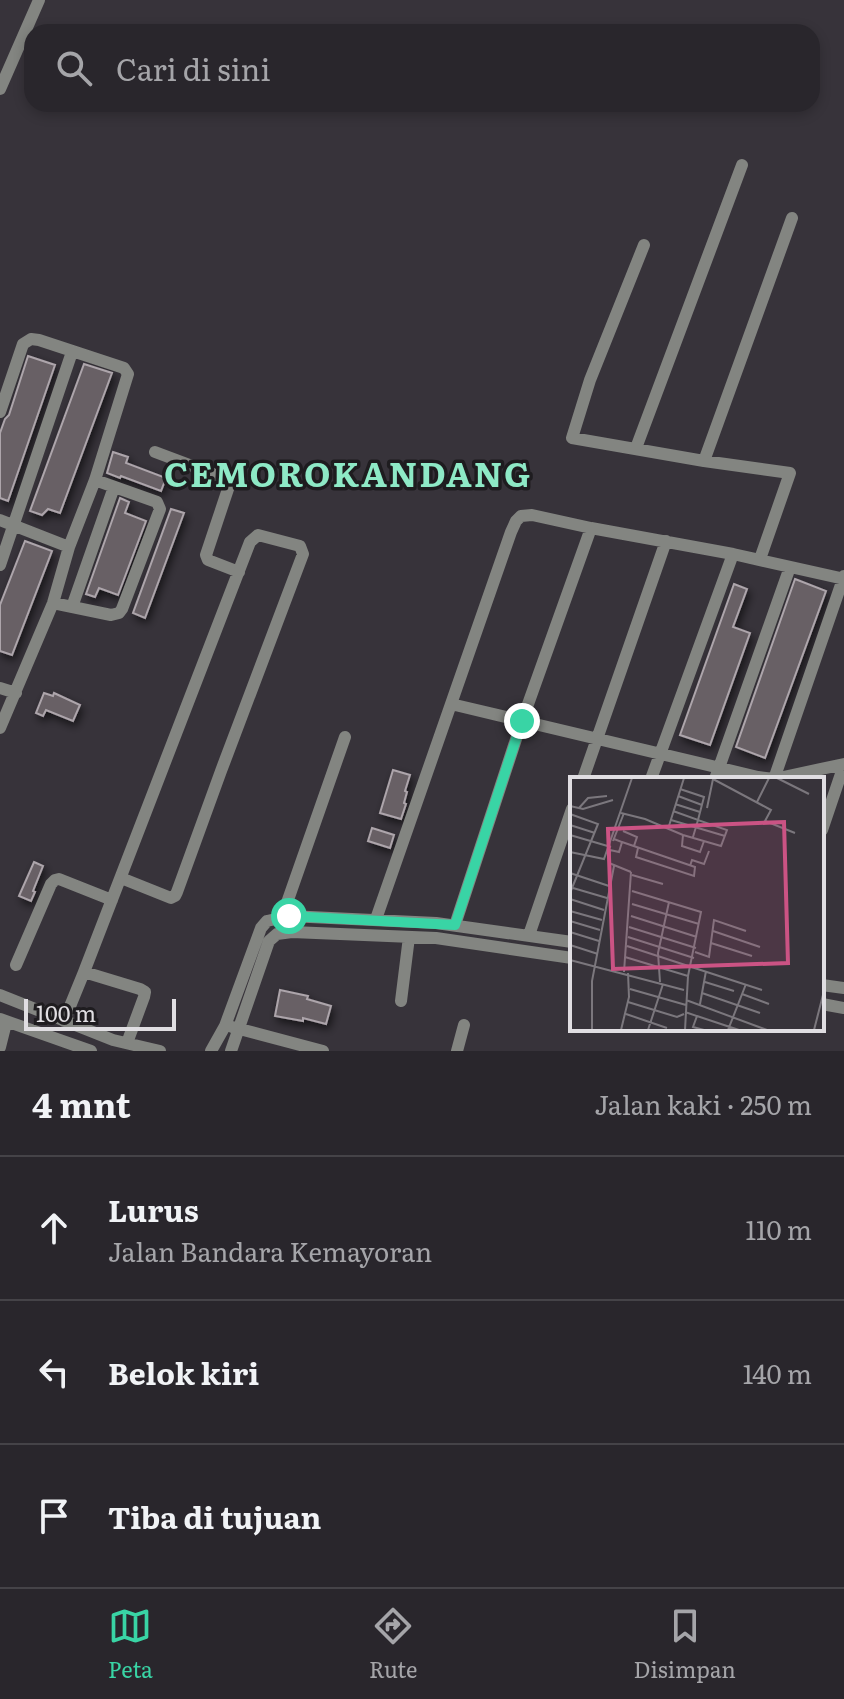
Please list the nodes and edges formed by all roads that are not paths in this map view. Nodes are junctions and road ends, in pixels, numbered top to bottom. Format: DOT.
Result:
graph roads {
  1 [pos="39,0"];
  2 [pos="28,24"];
  3 [pos="24,34"];
  4 [pos="0,89"];
  5 [pos="742,165"];
  6 [pos="792,218"];
  7 [pos="644,245"];
  8 [pos="72,352"];
  9 [pos="0,412"];
  10 [pos="636,448"];
  11 [pos="155,452"];
  12 [pos="704,461"];
  13 [pos="95,480"];
  14 [pos="114,487"];
  15 [pos="0,520"];
  16 [pos="15,525"];
  17 [pos="591,528"];
  18 [pos="666,541"];
  19 [pos="69,547"];
  20 [pos="733,554"];
  21 [pos="760,559"];
  22 [pos="0,565"];
  23 [pos="790,567"];
  24 [pos="239,572"];
  25 [pos="844,578"];
  26 [pos="53,603"];
  27 [pos="72,607"];
  28 [pos="0,688"];
  29 [pos="15,696"];
  30 [pos="451,704"];
  31 [pos="522,721"];
  32 [pos="0,727"];
  33 [pos="345,737"];
  34 [pos="597,740"];
  35 [pos="660,753"];
  36 [pos="844,765"];
  37 [pos="717,773"];
  38 [pos="584,777"];
  39 [pos="652,777"];
  40 [pos="758,777"];
  41 [pos="775,777"];
  42 [pos="784,777"];
  43 [pos="570,815"];
  44 [pos="824,824"];
  45 [pos="121,878"];
  46 [pos="112,900"];
  47 [pos="282,917"];
  48 [pos="376,919"];
  49 [pos="267,921"];
  50 [pos="455,925"];
  51 [pos="277,934"];
  52 [pos="529,935"];
  53 [pos="409,937"];
  54 [pos="570,942"];
  55 [pos="570,958"];
  56 [pos="16,965"];
  57 [pos="84,972"];
  58 [pos="824,985"];
  59 [pos="844,988"];
  60 [pos="0,995"];
  61 [pos="401,1001"];
  62 [pos="824,1004"];
  63 [pos="844,1008"];
  64 [pos="3,1021"];
  65 [pos="64,1021"];
  66 [pos="464,1025"];
  67 [pos="225,1026"];
  68 [pos="239,1028"];
  69 [pos="117,1044"];
  70 [pos="0,1047"];
  71 [pos="91,1051"];
  72 [pos="160,1051"];
  73 [pos="211,1051"];
  74 [pos="231,1051"];
  75 [pos="323,1051"];
  76 [pos="457,1051"];
  1 -- 2 [label="street"];
  3 -- 4 [label="street"];
  5 -- 10 [label="street"];
  6 -- 12 [label="street"];
  7 -- 10 [label="street"];
  8 -- 9 [label="street"];
  8 -- 13 [label="street"];
  8 -- 16 [label="street"];
  10 -- 12 [label="street"];
  11 -- 24 [label="street"];
  12 -- 21 [label="street"];
  13 -- 14 [label="street"];
  13 -- 19 [label="street"];
  14 -- 27 [label="street"];
  14 -- 27 [label="street"];
  15 -- 16 [label="street"];
  16 -- 19 [label="street"];
  16 -- 22 [label="street"];
  17 -- 18 [label="street"];
  17 -- 30 [label="street"];
  17 -- 31 [label="street"];
  18 -- 20 [label="street"];
  18 -- 34 [label="street"];
  19 -- 26 [label="street"];
  20 -- 21 [label="street"];
  20 -- 35 [label="street"];
  21 -- 23 [label="street"];
  23 -- 25 [label="street"];
  23 -- 37 [label="street"];
  24 -- 45 [label="street"];
  24 -- 45 [label="street"];
  25 -- 41 [label="street"];
  26 -- 27 [label="street"];
  26 -- 29 [label="street"];
  28 -- 29 [label="street"];
  29 -- 32 [label="street"];
  30 -- 31 [label="street"];
  30 -- 48 [label="street"];
  31 -- 34 [label="street"];
  31 -- 50 [label="street"];
  33 -- 47 [label="street"];
  34 -- 35 [label="street"];
  34 -- 38 [label="street"];
  35 -- 37 [label="street"];
  35 -- 39 [label="street"];
  36 -- 42 [label="street"];
  36 -- 44 [label="street"];
  37 -- 40 [label="street"];
  43 -- 52 [label="street"];
  45 -- 46 [label="street"];
  46 -- 56 [label="street"];
  46 -- 57 [label="street"];
  47 -- 48 [label="street"];
  47 -- 49 [label="street"];
  48 -- 50 [label="street"];
  49 -- 51 [label="street"];
  49 -- 67 [label="street"];
  50 -- 52 [label="street"];
  51 -- 53 [label="street"];
  51 -- 68 [label="street"];
  52 -- 54 [label="street"];
  53 -- 55 [label="street"];
  53 -- 61 [label="street"];
  57 -- 65 [label="street"];
  57 -- 69 [label="street"];
  58 -- 59 [label="street"];
  60 -- 65 [label="street"];
  62 -- 63 [label="street"];
  64 -- 70 [label="street"];
  64 -- 71 [label="street"];
  65 -- 69 [label="street"];
  66 -- 76 [label="street"];
  67 -- 68 [label="street"];
  67 -- 73 [label="street"];
  68 -- 74 [label="street"];
  68 -- 75 [label="street"];
  69 -- 72 [label="street"];
}
